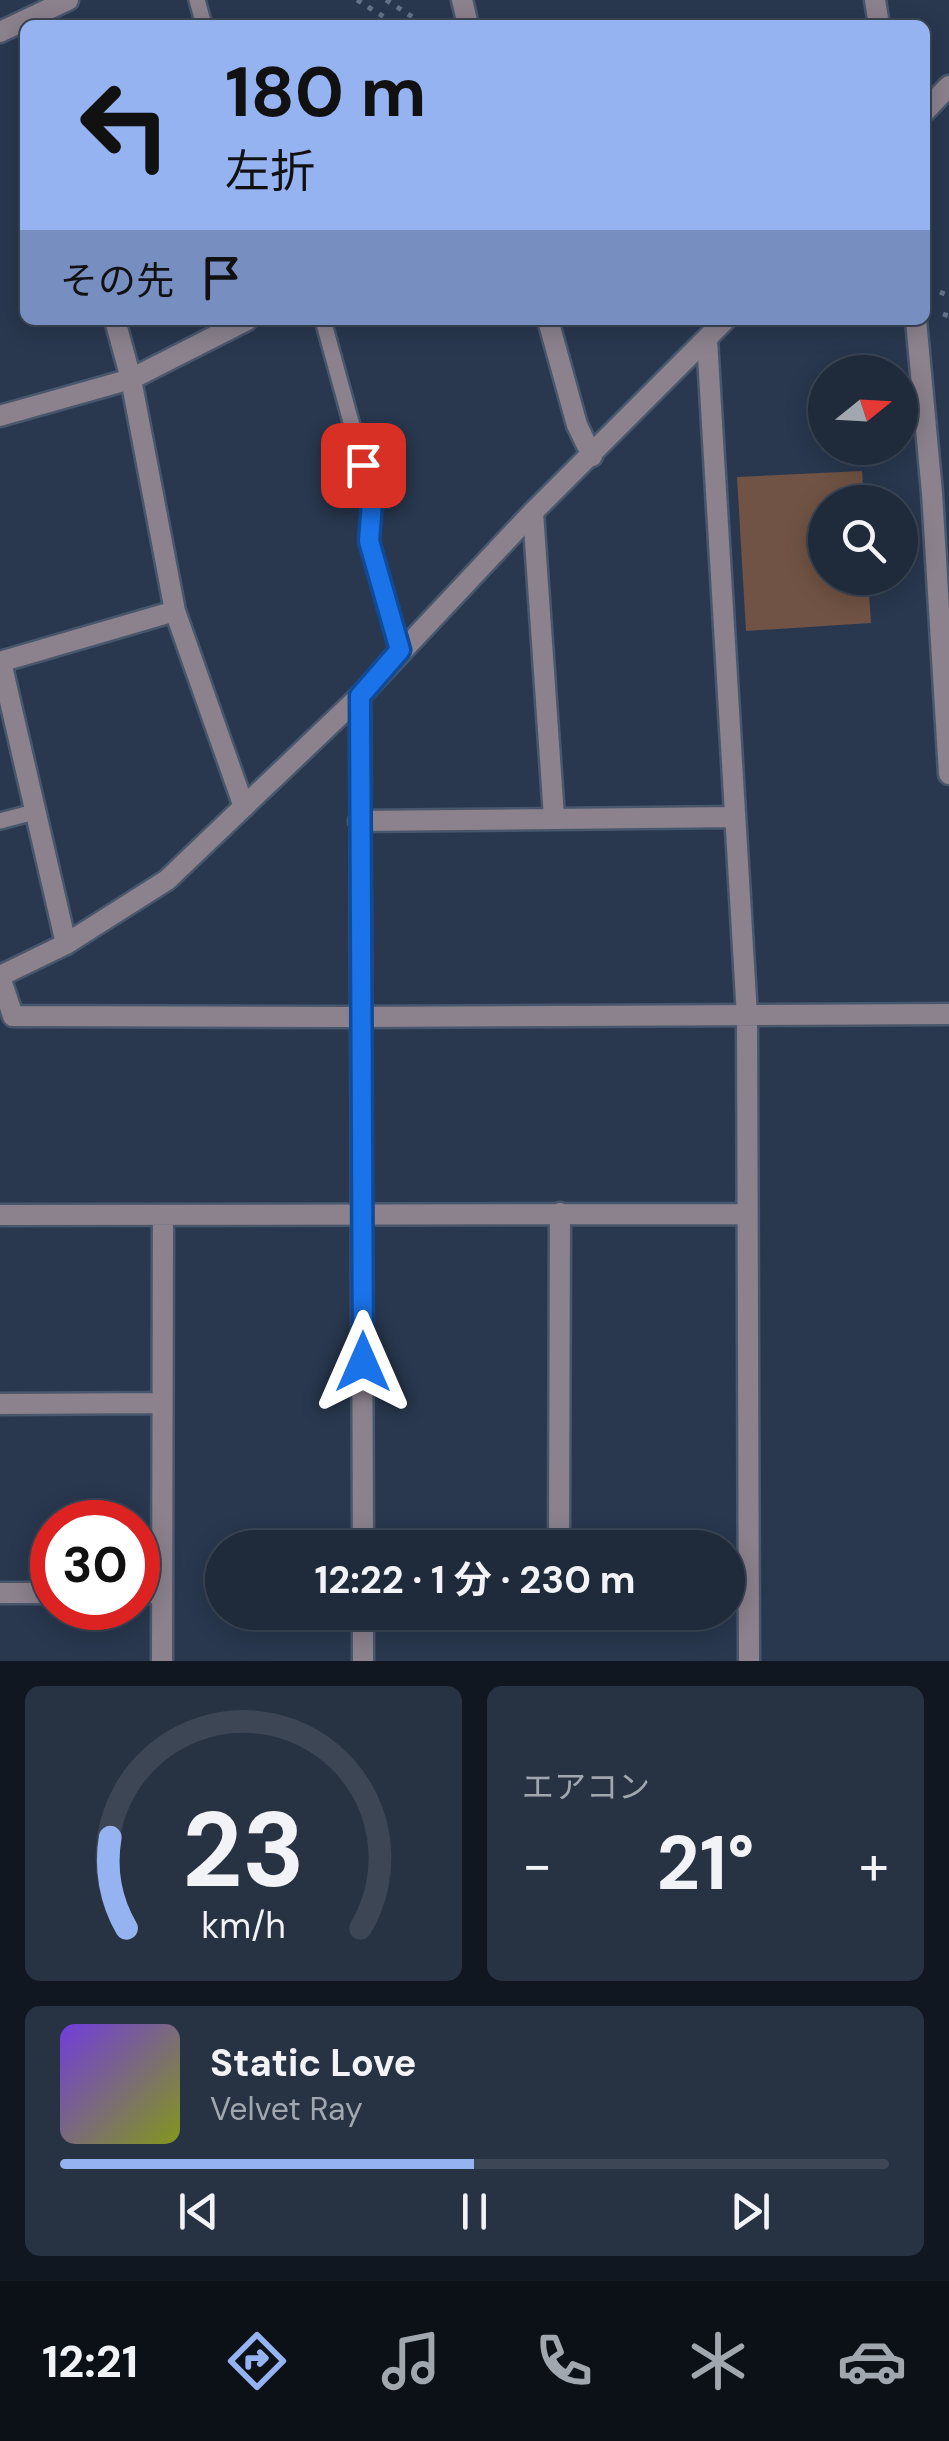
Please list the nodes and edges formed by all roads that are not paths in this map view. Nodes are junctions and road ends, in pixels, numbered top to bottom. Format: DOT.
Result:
graph roads {
  1 [pos="68,0"];
  2 [pos="32,14"];
  3 [pos="949,86"];
  4 [pos="930,106"];
  5 [pos="116,325"];
  6 [pos="237,325"];
  7 [pos="324,325"];
  8 [pos="549,325"];
  9 [pos="720,325"];
  10 [pos="916,325"];
  11 [pos="706,339"];
  12 [pos="131,379"];
  13 [pos="0,416"];
  14 [pos="592,456"];
  15 [pos="533,512"];
  16 [pos="175,611"];
  17 [pos="400,650"];
  18 [pos="0,662"];
  19 [pos="360,696"];
  20 [pos="949,774"];
  21 [pos="244,808"];
  22 [pos="34,812"];
  23 [pos="554,817"];
  24 [pos="735,817"];
  25 [pos="0,820"];
  26 [pos="359,821"];
  27 [pos="66,944"];
  28 [pos="0,976"];
  29 [pos="949,1014"];
  30 [pos="748,1016"];
  31 [pos="362,1018"];
  32 [pos="560,1213"];
  33 [pos="362,1214"];
  34 [pos="746,1214"];
  35 [pos="0,1215"];
  36 [pos="162,1215"];
  37 [pos="162,1403"];
  38 [pos="0,1404"];
  39 [pos="364,1530"];
  40 [pos="559,1530"];
  41 [pos="739,1530"];
  42 [pos="0,1592"];
  43 [pos="30,1593"];
  44 [pos="162,1593"];
  45 [pos="364,1630"];
  46 [pos="743,1630"];
  47 [pos="162,1661"];
  48 [pos="364,1661"];
  49 [pos="749,1661"];
  1 -- 2 [label="street"];
  3 -- 4 [label="street"];
  5 -- 12 [label="street"];
  6 -- 12 [label="street"];
  7 -- 17 [label="lane"];
  8 -- 14 [label="street"];
  9 -- 11 [label="street"];
  10 -- 20 [label="street"];
  11 -- 14 [label="street"];
  11 -- 24 [label="street"];
  12 -- 13 [label="street"];
  12 -- 16 [label="street"];
  14 -- 15 [label="street"];
  15 -- 17 [label="street"];
  15 -- 23 [label="street"];
  16 -- 18 [label="street"];
  16 -- 21 [label="street"];
  17 -- 19 [label="street"];
  18 -- 22 [label="street"];
  19 -- 21 [label="street"];
  19 -- 26 [label="street"];
  21 -- 27 [label="street"];
  22 -- 25 [label="lane"];
  22 -- 27 [label="street"];
  23 -- 24 [label="street"];
  23 -- 26 [label="street"];
  24 -- 30 [label="street"];
  26 -- 31 [label="street"];
  27 -- 28 [label="street"];
  28 -- 31 [label="street"];
  29 -- 30 [label="street"];
  30 -- 31 [label="street"];
  30 -- 34 [label="street"];
  31 -- 33 [label="street"];
  32 -- 33 [label="street"];
  32 -- 34 [label="street"];
  32 -- 40 [label="street"];
  33 -- 36 [label="street"];
  33 -- 39 [label="street"];
  34 -- 41 [label="street"];
  35 -- 36 [label="street"];
  36 -- 37 [label="street"];
  37 -- 38 [label="street"];
  37 -- 44 [label="street"];
  42 -- 43 [label="street"];
  44 -- 47 [label="street"];
  45 -- 48 [label="street"];
  46 -- 49 [label="street"];
}
